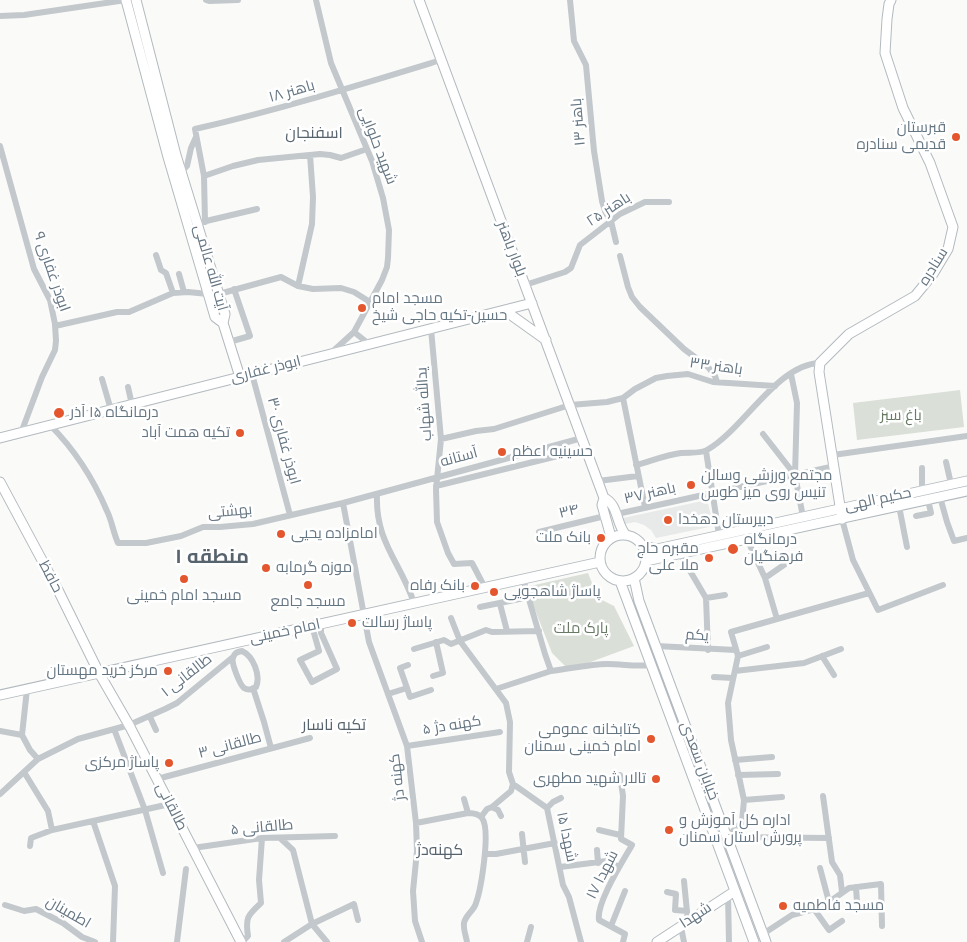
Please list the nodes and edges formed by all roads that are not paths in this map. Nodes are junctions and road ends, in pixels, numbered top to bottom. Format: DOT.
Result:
graph roads {
  1 [pos="126,0"];
  2 [pos="136,0"];
  3 [pos="206,0"];
  4 [pos="238,0"];
  5 [pos="316,0"];
  6 [pos="419,0"];
  7 [pos="570,0"];
  8 [pos="891,0"];
  9 [pos="0,16"];
  10 [pos="441,60"];
  11 [pos="342,91"];
  12 [pos="196,137"];
  13 [pos="0,146"];
  14 [pos="367,149"];
  15 [pos="310,155"];
  16 [pos="172,156"];
  17 [pos="182,171"];
  18 [pos="204,176"];
  19 [pos="669,202"];
  20 [pos="257,209"];
  21 [pos="611,221"];
  22 [pos="201,222"];
  23 [pos="616,242"];
  24 [pos="156,255"];
  25 [pos="620,256"];
  26 [pos="179,274"];
  27 [pos="525,284"];
  28 [pos="298,286"];
  29 [pos="234,289"];
  30 [pos="184,292"];
  31 [pos="173,293"];
  32 [pos="208,294"];
  33 [pos="218,294"];
  34 [pos="370,302"];
  35 [pos="532,303"];
  36 [pos="498,312"];
  37 [pos="223,323"];
  38 [pos="55,326"];
  39 [pos="431,329"];
  40 [pos="354,332"];
  41 [pos="546,340"];
  42 [pos="229,342"];
  43 [pos="369,344"];
  44 [pos="330,354"];
  45 [pos="820,363"];
  46 [pos="252,374"];
  47 [pos="791,374"];
  48 [pos="240,377"];
  49 [pos="102,379"];
  50 [pos="717,382"];
  51 [pos="775,386"];
  52 [pos="128,387"];
  53 [pos="623,398"];
  54 [pos="132,404"];
  55 [pos="570,406"];
  56 [pos="111,410"];
  57 [pos="50,425"];
  58 [pos="21,433"];
  59 [pos="763,434"];
  60 [pos="967,436"];
  61 [pos="0,438"];
  62 [pos="441,438"];
  63 [pos="582,438"];
  64 [pos="586,449"];
  65 [pos="706,452"];
  66 [pos="833,455"];
  67 [pos="946,462"];
  68 [pos="636,465"];
  69 [pos="834,466"];
  70 [pos="922,468"];
  71 [pos="794,475"];
  72 [pos="638,476"];
  73 [pos="437,477"];
  74 [pos="598,481"];
  75 [pos="967,481"];
  76 [pos="0,482"];
  77 [pos="950,484"];
  78 [pos="436,486"];
  79 [pos="922,491"];
  80 [pos="967,491"];
  81 [pos="712,492"];
  82 [pos="377,494"];
  83 [pos="940,497"];
  84 [pos="604,498"];
  85 [pos="928,500"];
  86 [pos="344,503"];
  87 [pos="899,506"];
  88 [pos="645,507"];
  89 [pos="841,508"];
  90 [pos="617,514"];
  91 [pos="290,515"];
  92 [pos="605,516"];
  93 [pos="916,516"];
  94 [pos="803,517"];
  95 [pos="842,519"];
  96 [pos="539,532"];
  97 [pos="626,534"];
  98 [pos="719,535"];
  99 [pos="611,537"];
  100 [pos="967,538"];
  101 [pos="747,540"];
  102 [pos="643,546"];
  103 [pos="907,547"];
  104 [pos="657,549"];
  105 [pos="680,554"];
  106 [pos="794,558"];
  107 [pos="659,559"];
  108 [pos="646,561"];
  109 [pos="600,562"];
  110 [pos="634,578"];
  111 [pos="765,578"];
  112 [pos="523,579"];
  113 [pos="620,581"];
  114 [pos="943,585"];
  115 [pos="485,588"];
  116 [pos="869,593"];
  117 [pos="725,595"];
  118 [pos="529,598"];
  119 [pos="706,598"];
  120 [pos="414,603"];
  121 [pos="500,604"];
  122 [pos="480,607"];
  123 [pos="365,614"];
  124 [pos="451,618"];
  125 [pos="777,619"];
  126 [pos="321,624"];
  127 [pos="312,626"];
  128 [pos="650,630"];
  129 [pos="507,631"];
  130 [pos="539,631"];
  131 [pos="640,634"];
  132 [pos="460,641"];
  133 [pos="436,642"];
  134 [pos="656,646"];
  135 [pos="767,646"];
  136 [pos="841,648"];
  137 [pos="414,649"];
  138 [pos="708,650"];
  139 [pos="737,653"];
  140 [pos="822,656"];
  141 [pos="233,657"];
  142 [pos="408,665"];
  143 [pos="652,666"];
  144 [pos="551,671"];
  145 [pos="99,673"];
  146 [pos="734,675"];
  147 [pos="433,676"];
  148 [pos="834,676"];
  149 [pos="714,678"];
  150 [pos="253,688"];
  151 [pos="407,688"];
  152 [pos="27,689"];
  153 [pos="496,689"];
  154 [pos="431,690"];
  155 [pos="388,694"];
  156 [pos="0,695"];
  157 [pos="150,717"];
  158 [pos="129,725"];
  159 [pos="114,729"];
  160 [pos="0,730"];
  161 [pos="156,730"];
  162 [pos="500,732"];
  163 [pos="22,735"];
  164 [pos="310,738"];
  165 [pos="407,746"];
  166 [pos="271,748"];
  167 [pos="772,757"];
  168 [pos="38,759"];
  169 [pos="735,760"];
  170 [pos="24,772"];
  171 [pos="778,774"];
  172 [pos="620,775"];
  173 [pos="738,775"];
  174 [pos="157,779"];
  175 [pos="513,784"];
  176 [pos="0,794"];
  177 [pos="823,796"];
  178 [pos="561,798"];
  179 [pos="782,798"];
  180 [pos="464,799"];
  181 [pos="744,800"];
  182 [pos="170,804"];
  183 [pos="492,807"];
  184 [pos="547,808"];
  185 [pos="145,810"];
  186 [pos="468,813"];
  187 [pos="501,816"];
  188 [pos="481,817"];
  189 [pos="93,821"];
  190 [pos="416,823"];
  191 [pos="52,830"];
  192 [pos="599,830"];
  193 [pos="522,834"];
  194 [pos="620,835"];
  195 [pos="335,836"];
  196 [pos="727,837"];
  197 [pos="262,838"];
  198 [pos="280,838"];
  199 [pos="828,838"];
  200 [pos="555,843"];
  201 [pos="30,846"];
  202 [pos="192,848"];
  203 [pos="523,849"];
  204 [pos="597,850"];
  205 [pos="485,854"];
  206 [pos="525,862"];
  207 [pos="598,863"];
  208 [pos="560,867"];
  209 [pos="619,867"];
  210 [pos="820,868"];
  211 [pos="186,869"];
  212 [pos="163,873"];
  213 [pos="684,881"];
  214 [pos="856,887"];
  215 [pos="625,891"];
  216 [pos="668,892"];
  217 [pos="842,892"];
  218 [pos="732,893"];
  219 [pos="829,902"];
  220 [pos="857,902"];
  221 [pos="5,905"];
  222 [pos="814,909"];
  223 [pos="687,911"];
  224 [pos="358,920"];
  225 [pos="842,920"];
  226 [pos="312,924"];
  227 [pos="684,924"];
  228 [pos="611,926"];
  229 [pos="882,926"];
  230 [pos="531,927"];
  231 [pos="765,938"];
  232 [pos="95,942"];
  233 [pos="113,942"];
  234 [pos="177,942"];
  235 [pos="242,942"];
  236 [pos="284,942"];
  237 [pos="327,942"];
  238 [pos="422,942"];
  239 [pos="467,942"];
  240 [pos="527,942"];
  241 [pos="581,942"];
  242 [pos="623,942"];
  243 [pos="657,942"];
  244 [pos="684,942"];
  245 [pos="729,942"];
  246 [pos="754,942"];
  1 -- 9 [label="street"];
  1 -- 16 [label="main road, آیت الله عالمی"];
  2 -- 16 [label="main road, آیت الله عالمی"];
  3 -- 4 [label="street"];
  5 -- 11 [label="street, شهید حلوایی"];
  6 -- 10 [label="main road, بلوار باهنر"];
  7 -- 21 [label="street, باهنر ۱۳"];
  8 -- 45 [label="main road, سنادره"];
  10 -- 11 [label="street, باهنر ۱۸"];
  10 -- 27 [label="main road, بلوار باهنر"];
  11 -- 12 [label="street, باهنر ۱۸"];
  11 -- 14 [label="street, شهید حلوایی"];
  12 -- 17 [label="street"];
  12 -- 18 [label="street"];
  13 -- 38 [label="street, ابوذر غفاری ۹"];
  14 -- 15 [label="street"];
  14 -- 34 [label="street, شهید حلوایی"];
  15 -- 18 [label="street"];
  15 -- 28 [label="street"];
  16 -- 17 [label="main road, آیت الله عالمی"];
  16 -- 32 [label="main road, آیت الله عالمی"];
  17 -- 22 [label="main road, آیت الله عالمی"];
  18 -- 22 [label="street"];
  19 -- 21 [label="street, باهنر ۲۵"];
  20 -- 22 [label="street"];
  21 -- 23 [label="street, باهنر ۱۳"];
  21 -- 27 [label="street, باهنر ۲۵"];
  22 -- 33 [label="main road, آیت الله عالمی"];
  24 -- 31 [label="street"];
  25 -- 50 [label="street"];
  26 -- 30 [label="street"];
  27 -- 35 [label="main road, بلوار باهنر"];
  28 -- 29 [label="street"];
  28 -- 34 [label="street"];
  29 -- 33 [label="street"];
  29 -- 42 [label="street"];
  30 -- 31 [label="street"];
  30 -- 32 [label="street"];
  31 -- 38 [label="street"];
  32 -- 37 [label="main road, آیت الله عالمی"];
  33 -- 37 [label="main road, آیت الله عالمی"];
  34 -- 40 [label="street, شهید حلوایی"];
  35 -- 36 [label="main road, ابوذر غفاری"];
  35 -- 41 [label="main road, بلوار باهنر"];
  36 -- 39 [label="main road, ابوذر غفاری"];
  36 -- 41 [label="main road"];
  37 -- 42 [label="main road"];
  38 -- 58 [label="street, ابوذر غفاری ۹"];
  39 -- 43 [label="main road, ابوذر غفاری"];
  39 -- 62 [label="street, یدالله شهاب"];
  40 -- 43 [label="street"];
  40 -- 44 [label="street, شهید حلوایی"];
  41 -- 55 [label="main road, بلوار باهنر"];
  42 -- 48 [label="main road"];
  43 -- 44 [label="main road, ابوذر غفاری"];
  44 -- 46 [label="main road, ابوذر غفاری"];
  45 -- 47 [label="street"];
  45 -- 66 [label="main road"];
  46 -- 48 [label="main road, ابوذر غفاری"];
  46 -- 91 [label="street, ابوذر غفاری ۳۰"];
  47 -- 51 [label="street"];
  47 -- 71 [label="street"];
  48 -- 54 [label="main road, ابوذر غفاری"];
  49 -- 56 [label="street"];
  50 -- 51 [label="street, باهنر ۳۳"];
  50 -- 53 [label="street, باهنر ۳۳"];
  51 -- 65 [label="street"];
  52 -- 54 [label="street"];
  53 -- 55 [label="street, باهنر ۳۳"];
  53 -- 68 [label="street"];
  54 -- 56 [label="main road, ابوذر غفاری"];
  55 -- 62 [label="street, باهنر ۳۳"];
  55 -- 63 [label="main road, بلوار باهنر"];
  56 -- 57 [label="main road, ابوذر غفاری"];
  57 -- 58 [label="main road, ابوذر غفاری"];
  57 -- 91 [label="street, بهشتی"];
  58 -- 61 [label="main road, ابوذر غفاری"];
  59 -- 71 [label="street"];
  60 -- 66 [label="street"];
  62 -- 73 [label="street, یدالله شهاب"];
  63 -- 64 [label="main road, بلوار باهنر"];
  63 -- 73 [label="street, آستانه"];
  64 -- 74 [label="main road, بلوار باهنر"];
  64 -- 78 [label="street, آستانه"];
  65 -- 68 [label="street"];
  65 -- 81 [label="street"];
  66 -- 69 [label="main road"];
  67 -- 77 [label="street"];
  68 -- 72 [label="street"];
  69 -- 71 [label="street, باهنر ۳۷"];
  69 -- 89 [label="main road"];
  70 -- 79 [label="street"];
  71 -- 81 [label="street, باهنر ۳۷"];
  71 -- 94 [label="street"];
  72 -- 74 [label="street"];
  72 -- 88 [label="street"];
  73 -- 78 [label="street, یدالله شهاب"];
  73 -- 82 [label="street, آستانه"];
  74 -- 84 [label="main road, بلوار باهنر"];
  75 -- 77 [label="main road, حکیم الهی"];
  76 -- 145 [label="main road, حافظ"];
  77 -- 79 [label="main road, حکیم الهی"];
  78 -- 115 [label="street, یدالله شهاب"];
  79 -- 89 [label="main road, حکیم الهی"];
  80 -- 83 [label="main road, حکیم الهی"];
  81 -- 88 [label="street, باهنر ۳۷"];
  81 -- 98 [label="street"];
  82 -- 86 [label="street, آستانه"];
  82 -- 120 [label="street"];
  83 -- 85 [label="main road, حکیم الهی"];
  83 -- 100 [label="street"];
  84 -- 90 [label="main road"];
  84 -- 92 [label="main road"];
  85 -- 87 [label="main road, حکیم الهی"];
  85 -- 93 [label="street"];
  86 -- 91 [label="street, بهشتی"];
  86 -- 123 [label="street, کهنه دژ"];
  87 -- 95 [label="main road, حکیم الهی"];
  87 -- 103 [label="street"];
  88 -- 90 [label="street, باهنر ۳۷"];
  89 -- 94 [label="main road, حکیم الهی"];
  89 -- 95 [label="main road"];
  90 -- 97 [label="main road"];
  92 -- 96 [label="street, ۳۴"];
  92 -- 99 [label="main road"];
  94 -- 98 [label="main road, حکیم الهی"];
  95 -- 101 [label="main road, حکیم الهی"];
  95 -- 116 [label="street"];
  97 -- 99 [label="main road"];
  97 -- 102 [label="main road"];
  98 -- 104 [label="main road, حکیم الهی"];
  99 -- 109 [label="main road"];
  101 -- 105 [label="main road, حکیم الهی"];
  101 -- 111 [label="street"];
  102 -- 104 [label="main road, حکیم الهی"];
  102 -- 108 [label="main road"];
  104 -- 107 [label="main road"];
  105 -- 107 [label="main road, حکیم الهی"];
  105 -- 119 [label="street"];
  106 -- 111 [label="street"];
  107 -- 108 [label="main road, حکیم الهی"];
  108 -- 110 [label="main road"];
  109 -- 112 [label="main road, امام خمینی"];
  109 -- 113 [label="main road"];
  110 -- 113 [label="main road"];
  110 -- 128 [label="main road, خیابان سعدی"];
  111 -- 125 [label="street"];
  112 -- 115 [label="main road, امام خمینی"];
  112 -- 118 [label="street"];
  113 -- 131 [label="main road, خیابان سعدی"];
  114 -- 116 [label="street"];
  115 -- 120 [label="main road, امام خمینی"];
  116 -- 125 [label="street"];
  117 -- 119 [label="street"];
  118 -- 121 [label="street"];
  118 -- 130 [label="street"];
  119 -- 138 [label="street"];
  120 -- 123 [label="main road, امام خمینی"];
  121 -- 122 [label="street"];
  121 -- 129 [label="street"];
  123 -- 126 [label="main road, امام خمینی"];
  123 -- 155 [label="street, کهنه دژ"];
  124 -- 132 [label="street"];
  125 -- 139 [label="street"];
  126 -- 127 [label="main road, امام خمینی"];
  126 -- 127 [label="street"];
  127 -- 145 [label="main road, امام خمینی"];
  128 -- 131 [label="main road"];
  128 -- 134 [label="main road, خیابان سعدی"];
  129 -- 130 [label="street"];
  129 -- 132 [label="street"];
  130 -- 144 [label="street"];
  131 -- 143 [label="main road, خیابان سعدی"];
  132 -- 133 [label="street"];
  132 -- 153 [label="street"];
  133 -- 137 [label="street"];
  133 -- 147 [label="street"];
  134 -- 138 [label="street, یکم"];
  134 -- 196 [label="main road, خیابان سعدی"];
  135 -- 139 [label="street, یکم"];
  136 -- 140 [label="street"];
  138 -- 139 [label="street, یکم"];
  139 -- 146 [label="street"];
  140 -- 146 [label="street"];
  140 -- 148 [label="street"];
  141 -- 150 [label="street"];
  141 -- 150 [label="street"];
  141 -- 157 [label="street, طالقانی ۱"];
  142 -- 151 [label="street"];
  143 -- 144 [label="street"];
  143 -- 218 [label="main road, خیابان سعدی"];
  144 -- 153 [label="street"];
  145 -- 152 [label="main road, امام خمینی"];
  145 -- 158 [label="main road, طالقانی"];
  146 -- 149 [label="street"];
  146 -- 169 [label="street"];
  150 -- 166 [label="street"];
  151 -- 154 [label="street"];
  151 -- 155 [label="street"];
  152 -- 156 [label="main road, امام خمینی"];
  152 -- 163 [label="street"];
  153 -- 175 [label="street"];
  155 -- 165 [label="street, کهنه دژ"];
  157 -- 158 [label="street, طالقانی ۱"];
  157 -- 161 [label="street"];
  158 -- 159 [label="street, طالقانی ۱"];
  158 -- 174 [label="main road, طالقانی"];
  159 -- 168 [label="street, طالقانی ۱"];
  159 -- 185 [label="street"];
  160 -- 163 [label="street"];
  162 -- 165 [label="street, کهنه دژ ۵"];
  163 -- 168 [label="street"];
  164 -- 166 [label="street, طالقانی ۳"];
  165 -- 190 [label="street, کهنه دژ"];
  166 -- 174 [label="street, طالقانی ۳"];
  167 -- 169 [label="street"];
  168 -- 170 [label="street, طالقانی ۱"];
  169 -- 173 [label="street"];
  170 -- 176 [label="street, طالقانی ۱"];
  170 -- 191 [label="street"];
  171 -- 173 [label="street"];
  172 -- 194 [label="street, شهدا ۱۷"];
  173 -- 181 [label="street"];
  174 -- 182 [label="main road, طالقانی"];
  175 -- 183 [label="street"];
  175 -- 184 [label="street, شهدا ۱۵"];
  177 -- 199 [label="street"];
  178 -- 184 [label="street"];
  179 -- 181 [label="street"];
  180 -- 186 [label="street"];
  181 -- 196 [label="street"];
  182 -- 185 [label="street"];
  182 -- 202 [label="main road, طالقانی"];
  183 -- 187 [label="street"];
  183 -- 188 [label="street"];
  184 -- 200 [label="street, شهدا ۱۵"];
  185 -- 189 [label="street"];
  185 -- 212 [label="street"];
  186 -- 188 [label="street"];
  186 -- 190 [label="street"];
  188 -- 205 [label="street"];
  189 -- 191 [label="street"];
  189 -- 233 [label="street"];
  190 -- 238 [label="street, کهنه دژ"];
  191 -- 201 [label="street"];
  192 -- 194 [label="street"];
  193 -- 203 [label="street"];
  194 -- 209 [label="street, شهدا ۱۷"];
  195 -- 198 [label="street, طالقانی ۵"];
  196 -- 199 [label="street"];
  196 -- 231 [label="main road, خیابان سعدی"];
  197 -- 198 [label="street, طالقانی ۵"];
  197 -- 202 [label="street, طالقانی ۵"];
  197 -- 235 [label="street"];
  198 -- 226 [label="street"];
  199 -- 217 [label="street"];
  200 -- 203 [label="street"];
  200 -- 208 [label="street, شهدا ۱۵"];
  202 -- 235 [label="main road, طالقانی"];
  203 -- 205 [label="street"];
  203 -- 206 [label="street"];
  204 -- 207 [label="street"];
  205 -- 239 [label="street"];
  207 -- 208 [label="street"];
  207 -- 209 [label="street"];
  208 -- 241 [label="street, شهدا ۱۵"];
  209 -- 228 [label="street, شهدا ۱۷"];
  210 -- 219 [label="street"];
  211 -- 234 [label="street"];
  213 -- 223 [label="street"];
  214 -- 217 [label="street"];
  214 -- 220 [label="street"];
  214 -- 229 [label="street"];
  215 -- 228 [label="street, شهدا ۱۷"];
  216 -- 223 [label="street"];
  217 -- 219 [label="street"];
  218 -- 227 [label="main road, شهدا"];
  218 -- 245 [label="street"];
  218 -- 246 [label="main road, خیابان سعدی"];
  219 -- 222 [label="street"];
  221 -- 232 [label="street, اطمینان"];
  222 -- 225 [label="street"];
  222 -- 231 [label="street"];
  223 -- 227 [label="street"];
  224 -- 226 [label="street"];
  226 -- 236 [label="street"];
  226 -- 237 [label="street"];
  227 -- 243 [label="main road, شهدا"];
  227 -- 244 [label="street"];
  228 -- 242 [label="street, شهدا ۱۷"];
  230 -- 240 [label="street"];
}
